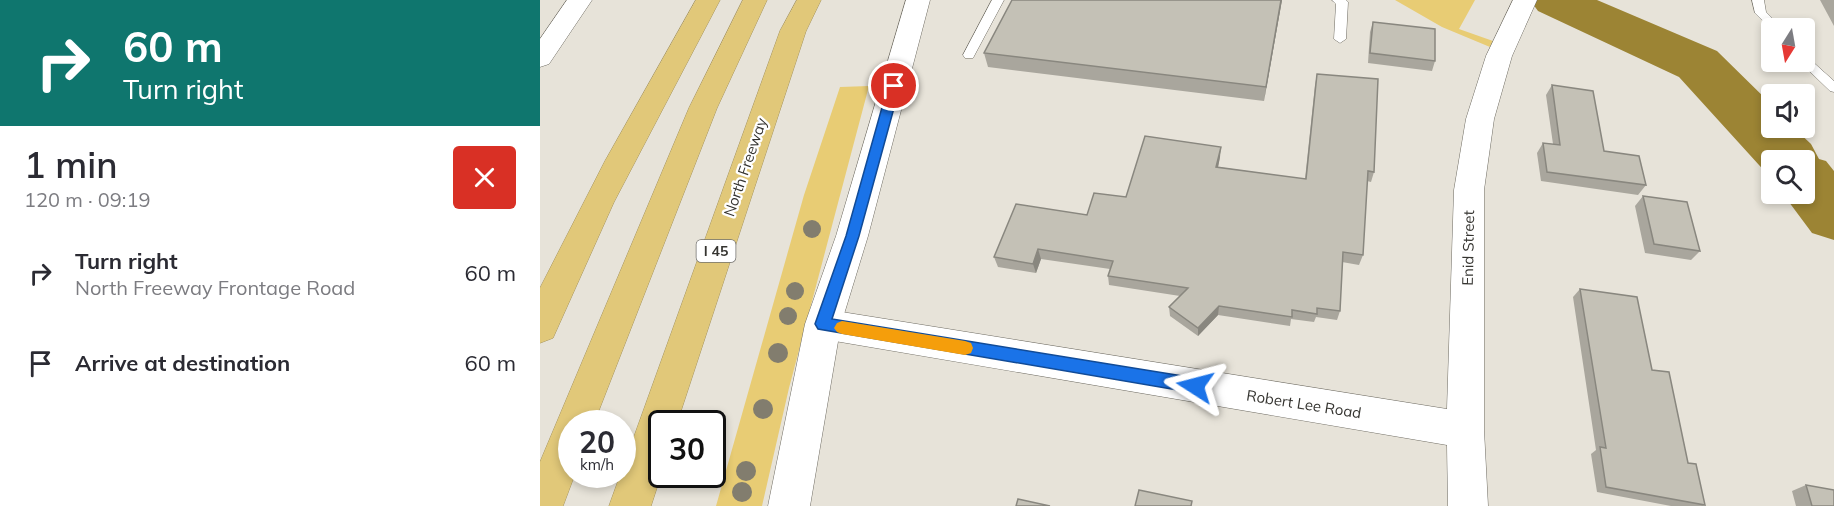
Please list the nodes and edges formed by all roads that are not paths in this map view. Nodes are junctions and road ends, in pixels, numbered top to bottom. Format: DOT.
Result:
graph roads {
  1 [pos="580,0"];
  2 [pos="708,0"];
  3 [pos="755,0"];
  4 [pos="809,0"];
  5 [pos="918,0"];
  6 [pos="998,0"];
  7 [pos="1338,0"];
  8 [pos="1525,0"];
  9 [pos="1745,0"];
  10 [pos="1758,0"];
  11 [pos="1761,13"];
  12 [pos="1766,18"];
  13 [pos="1340,39"];
  14 [pos="969,55"];
  15 [pos="540,58"];
  16 [pos="1815,69"];
  17 [pos="1834,88"];
  18 [pos="823,324"];
  19 [pos="540,327"];
  20 [pos="580,410"];
  21 [pos="1465,430"];
  22 [pos="558,467"];
  23 [pos="542,506"];
  24 [pos="630,506"];
  25 [pos="789,506"];
  26 [pos="1468,506"];
  1 -- 15 [label="main road"];
  2 -- 19 [label="highway"];
  3 -- 20 [label="highway"];
  4 -- 24 [label="highway, North Freeway / I 45"];
  5 -- 18 [label="main road"];
  6 -- 14 [label="lane"];
  7 -- 13 [label="lane"];
  8 -- 21 [label="street, Enid Street"];
  9 -- 11 [label="lane"];
  10 -- 11 [label="lane"];
  11 -- 12 [label="lane"];
  16 -- 17 [label="lane"];
  18 -- 21 [label="street, Robert Lee Road"];
  18 -- 25 [label="main road"];
  21 -- 26 [label="street, Enid Street"];
  22 -- 23 [label="highway"];
}
